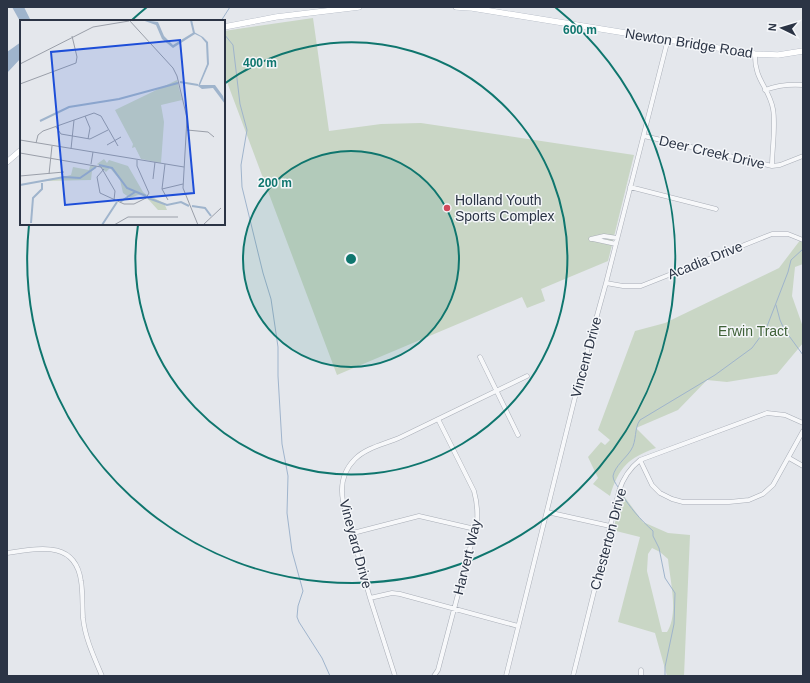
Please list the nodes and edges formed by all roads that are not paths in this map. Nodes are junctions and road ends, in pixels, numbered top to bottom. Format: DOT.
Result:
graph roads {
  1 [pos="359,7"];
  2 [pos="456,7"];
  3 [pos="472,8"];
  4 [pos="225,27"];
  5 [pos="668,39"];
  6 [pos="803,51"];
  7 [pos="755,54"];
  8 [pos="803,86"];
  9 [pos="765,90"];
  10 [pos="644,136"];
  11 [pos="20,151"];
  12 [pos="803,156"];
  13 [pos="7,162"];
  14 [pos="772,166"];
  15 [pos="630,188"];
  16 [pos="716,209"];
  17 [pos="618,238"];
  18 [pos="803,240"];
  19 [pos="616,244"];
  20 [pos="606,283"];
  21 [pos="480,357"];
  22 [pos="527,376"];
  23 [pos="496,390"];
  24 [pos="438,419"];
  25 [pos="803,423"];
  26 [pos="803,431"];
  27 [pos="518,435"];
  28 [pos="789,458"];
  29 [pos="640,460"];
  30 [pos="803,466"];
  31 [pos="547,512"];
  32 [pos="610,526"];
  33 [pos="475,529"];
  34 [pos="353,533"];
  35 [pos="7,553"];
  36 [pos="370,598"];
  37 [pos="454,608"];
  38 [pos="518,626"];
  39 [pos="641,670"];
  40 [pos="102,676"];
  41 [pos="395,676"];
  42 [pos="434,676"];
  43 [pos="506,676"];
  44 [pos="573,676"];
  45 [pos="641,676"];
  1 -- 4 [label="main road"];
  2 -- 3 [label="main road, Newton Bridge Road"];
  3 -- 5 [label="main road, Newton Bridge Road"];
  5 -- 7 [label="main road, Newton Bridge Road"];
  5 -- 10 [label="street, Vincent Drive"];
  6 -- 7 [label="main road, Newton Bridge Road"];
  7 -- 9 [label="street"];
  8 -- 9 [label="street"];
  9 -- 14 [label="street"];
  10 -- 14 [label="street, Deer Creek Drive"];
  10 -- 15 [label="street, Vincent Drive"];
  11 -- 13 [label="main road"];
  12 -- 14 [label="street, Deer Creek Drive"];
  15 -- 16 [label="street"];
  15 -- 17 [label="street, Vincent Drive"];
  17 -- 19 [label="street, Vincent Drive"];
  17 -- 19 [label="street"];
  18 -- 20 [label="street, Acadia Drive"];
  19 -- 20 [label="street, Vincent Drive"];
  20 -- 31 [label="street, Vincent Drive"];
  21 -- 23 [label="street"];
  22 -- 23 [label="street, Vineyard Drive"];
  23 -- 24 [label="street, Vineyard Drive"];
  23 -- 27 [label="street"];
  24 -- 33 [label="street, Harvert Way"];
  24 -- 34 [label="street, Vineyard Drive"];
  25 -- 29 [label="street, Chesterton Drive"];
  26 -- 28 [label="street"];
  28 -- 29 [label="street"];
  28 -- 30 [label="street"];
  29 -- 32 [label="street, Chesterton Drive"];
  31 -- 32 [label="street"];
  31 -- 38 [label="street, Vincent Drive"];
  32 -- 44 [label="street, Chesterton Drive"];
  33 -- 34 [label="street"];
  33 -- 37 [label="street, Harvert Way"];
  34 -- 36 [label="street, Vineyard Drive"];
  35 -- 40 [label="street"];
  36 -- 37 [label="street"];
  36 -- 41 [label="street, Vineyard Drive"];
  37 -- 38 [label="street"];
  37 -- 42 [label="street, Harvert Way"];
  38 -- 43 [label="street, Vincent Drive"];
  39 -- 45 [label="street"];
}
